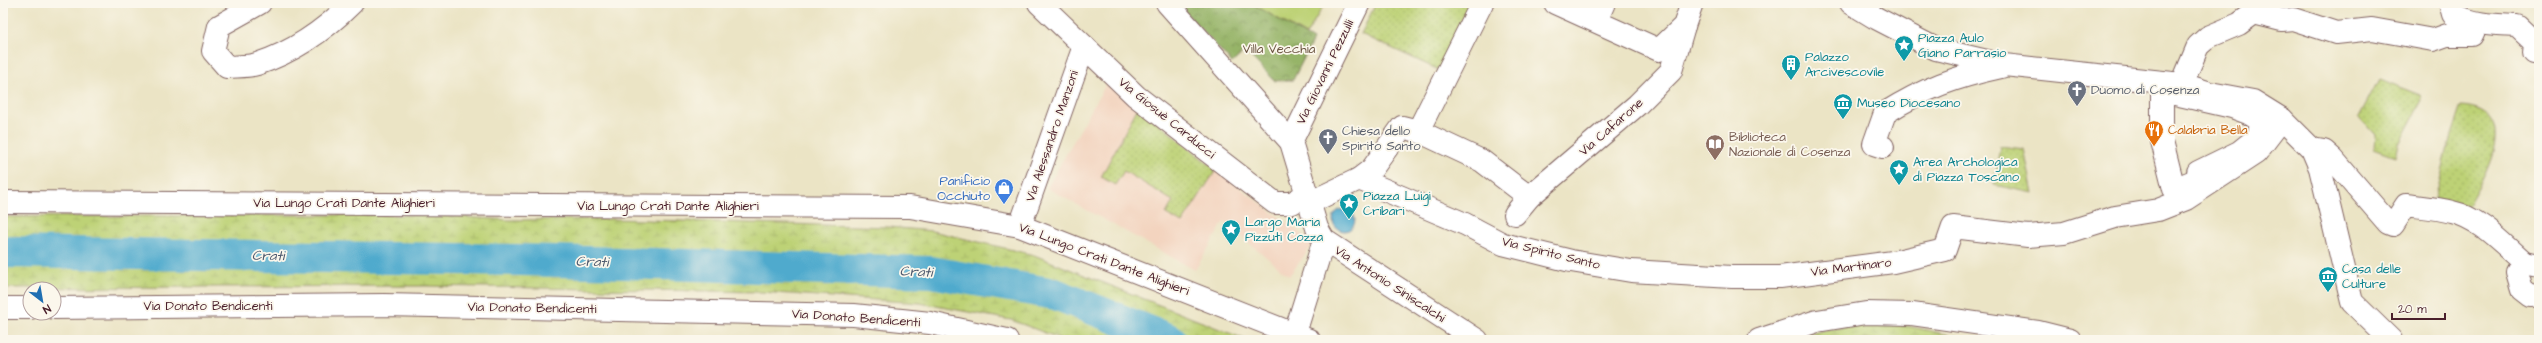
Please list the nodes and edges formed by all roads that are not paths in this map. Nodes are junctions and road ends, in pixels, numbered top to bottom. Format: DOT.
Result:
graph roads {
  1 [pos="352,3"];
  2 [pos="1039,3"];
  3 [pos="1167,3"];
  4 [pos="1359,3"];
  5 [pos="1482,3"];
  6 [pos="1555,3"];
  7 [pos="1692,3"];
  8 [pos="1851,3"];
  9 [pos="2450,3"];
  10 [pos="255,5"];
  11 [pos="1600,12"];
  12 [pos="2477,24"];
  13 [pos="1684,26"];
  14 [pos="1084,46"];
  15 [pos="2534,53"];
  16 [pos="2008,66"];
  17 [pos="2182,84"];
  18 [pos="2282,119"];
  19 [pos="1418,131"];
  20 [pos="1291,142"];
  21 [pos="1883,147"];
  22 [pos="2253,149"];
  23 [pos="2312,149"];
  24 [pos="1359,179"];
  25 [pos="1529,197"];
  26 [pos="1308,199"];
  27 [pos="3,202"];
  28 [pos="1515,214"];
  29 [pos="1020,226"];
  30 [pos="1324,240"];
  31 [pos="2532,264"];
  32 [pos="1732,277"];
  33 [pos="2539,295"];
  34 [pos="3,308"];
  35 [pos="22,308"];
  36 [pos="62,308"];
  37 [pos="1302,337"];
  38 [pos="1007,340"];
  39 [pos="1477,340"];
  40 [pos="1759,340"];
  41 [pos="2070,340"];
  42 [pos="2391,340"];
  1 -- 10 [label="street"];
  2 -- 14 [label="street, Via Giosuè Carducci"];
  3 -- 20 [label="street"];
  4 -- 20 [label="street, Via Giovanni Pezzulli"];
  5 -- 19 [label="street"];
  6 -- 11 [label="street"];
  7 -- 13 [label="street, Via Cafarone"];
  8 -- 16 [label="street"];
  9 -- 12 [label="street"];
  11 -- 13 [label="street"];
  12 -- 15 [label="street"];
  12 -- 17 [label="street"];
  13 -- 25 [label="street, Via Cafarone"];
  14 -- 26 [label="street, Via Giosuè Carducci"];
  14 -- 29 [label="street, Via Alessandro Manzoni"];
  16 -- 17 [label="street"];
  16 -- 21 [label="street"];
  17 -- 18 [label="street"];
  18 -- 22 [label="street"];
  18 -- 23 [label="street"];
  19 -- 24 [label="street, Via Giosuè Carducci"];
  19 -- 25 [label="street"];
  20 -- 26 [label="street"];
  22 -- 22 [label="street"];
  22 -- 32 [label="street, Via Martinaro"];
  23 -- 31 [label="street"];
  23 -- 42 [label="street"];
  24 -- 26 [label="street, Via Giosuè Carducci"];
  24 -- 32 [label="street, Via Spirito Santo"];
  25 -- 28 [label="street, Via Cafarone"];
  26 -- 30 [label="street"];
  27 -- 29 [label="street, Via Lungo Crati Dante Alighieri"];
  29 -- 37 [label="street, Via Lungo Crati Dante Alighieri"];
  30 -- 37 [label="street"];
  30 -- 39 [label="street, Via Antonio Siniscalchi"];
  31 -- 33 [label="street"];
  34 -- 35 [label="street"];
  36 -- 38 [label="street, Via Donato Bendicenti"];
  40 -- 41 [label="street"];
}
